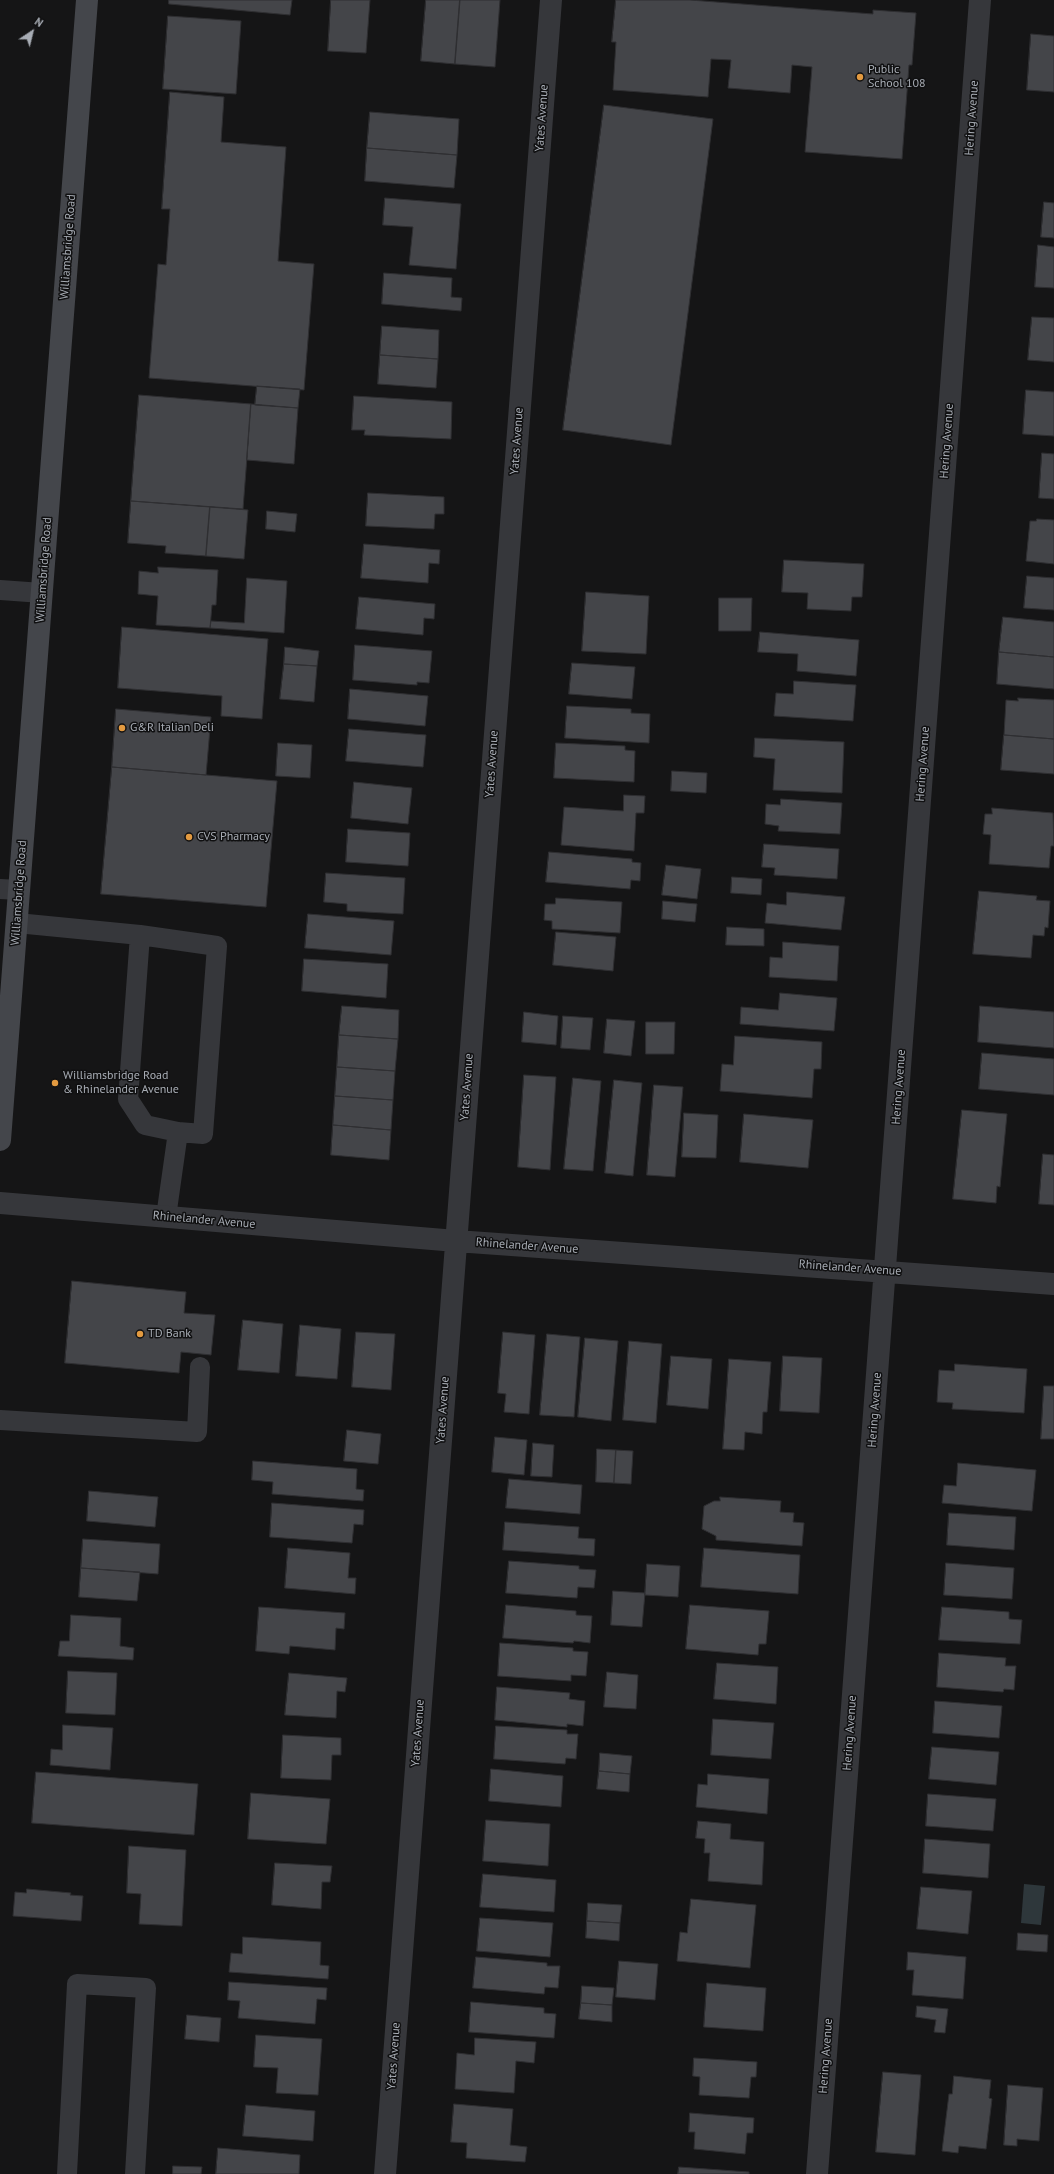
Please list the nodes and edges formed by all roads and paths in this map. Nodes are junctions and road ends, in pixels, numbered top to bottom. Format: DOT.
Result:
graph roads {
  1 [pos="87,0"];
  2 [pos="551,0"];
  3 [pos="980,0"];
  4 [pos="0,590"];
  5 [pos="42,593"];
  6 [pos="10,890"];
  7 [pos="16,923"];
  8 [pos="140,935"];
  9 [pos="178,1132"];
  10 [pos="0,1140"];
  11 [pos="0,1203"];
  12 [pos="166,1217"];
  13 [pos="456,1241"];
  14 [pos="885,1271"];
  15 [pos="1054,1284"];
  16 [pos="200,1367"];
  17 [pos="0,1420"];
  18 [pos="66,2174"];
  19 [pos="135,2174"];
  20 [pos="385,2174"];
  21 [pos="817,2174"];
  1 -- 5 [label="main road, Williamsbridge Road"];
  2 -- 13 [label="street, Yates Avenue"];
  3 -- 14 [label="street, Hering Avenue"];
  4 -- 5 [label="lane"];
  5 -- 6 [label="main road, Williamsbridge Road"];
  6 -- 7 [label="main road, Williamsbridge Road"];
  7 -- 8 [label="lane"];
  7 -- 10 [label="main road, Williamsbridge Road"];
  8 -- 9 [label="lane"];
  8 -- 9 [label="lane"];
  9 -- 12 [label="lane"];
  11 -- 12 [label="street, Rhinelander Avenue"];
  12 -- 13 [label="street, Rhinelander Avenue"];
  13 -- 14 [label="street, Rhinelander Avenue"];
  13 -- 20 [label="street, Yates Avenue"];
  14 -- 15 [label="street, Rhinelander Avenue"];
  14 -- 21 [label="street, Hering Avenue"];
  16 -- 17 [label="lane"];
  18 -- 19 [label="lane"];
}
